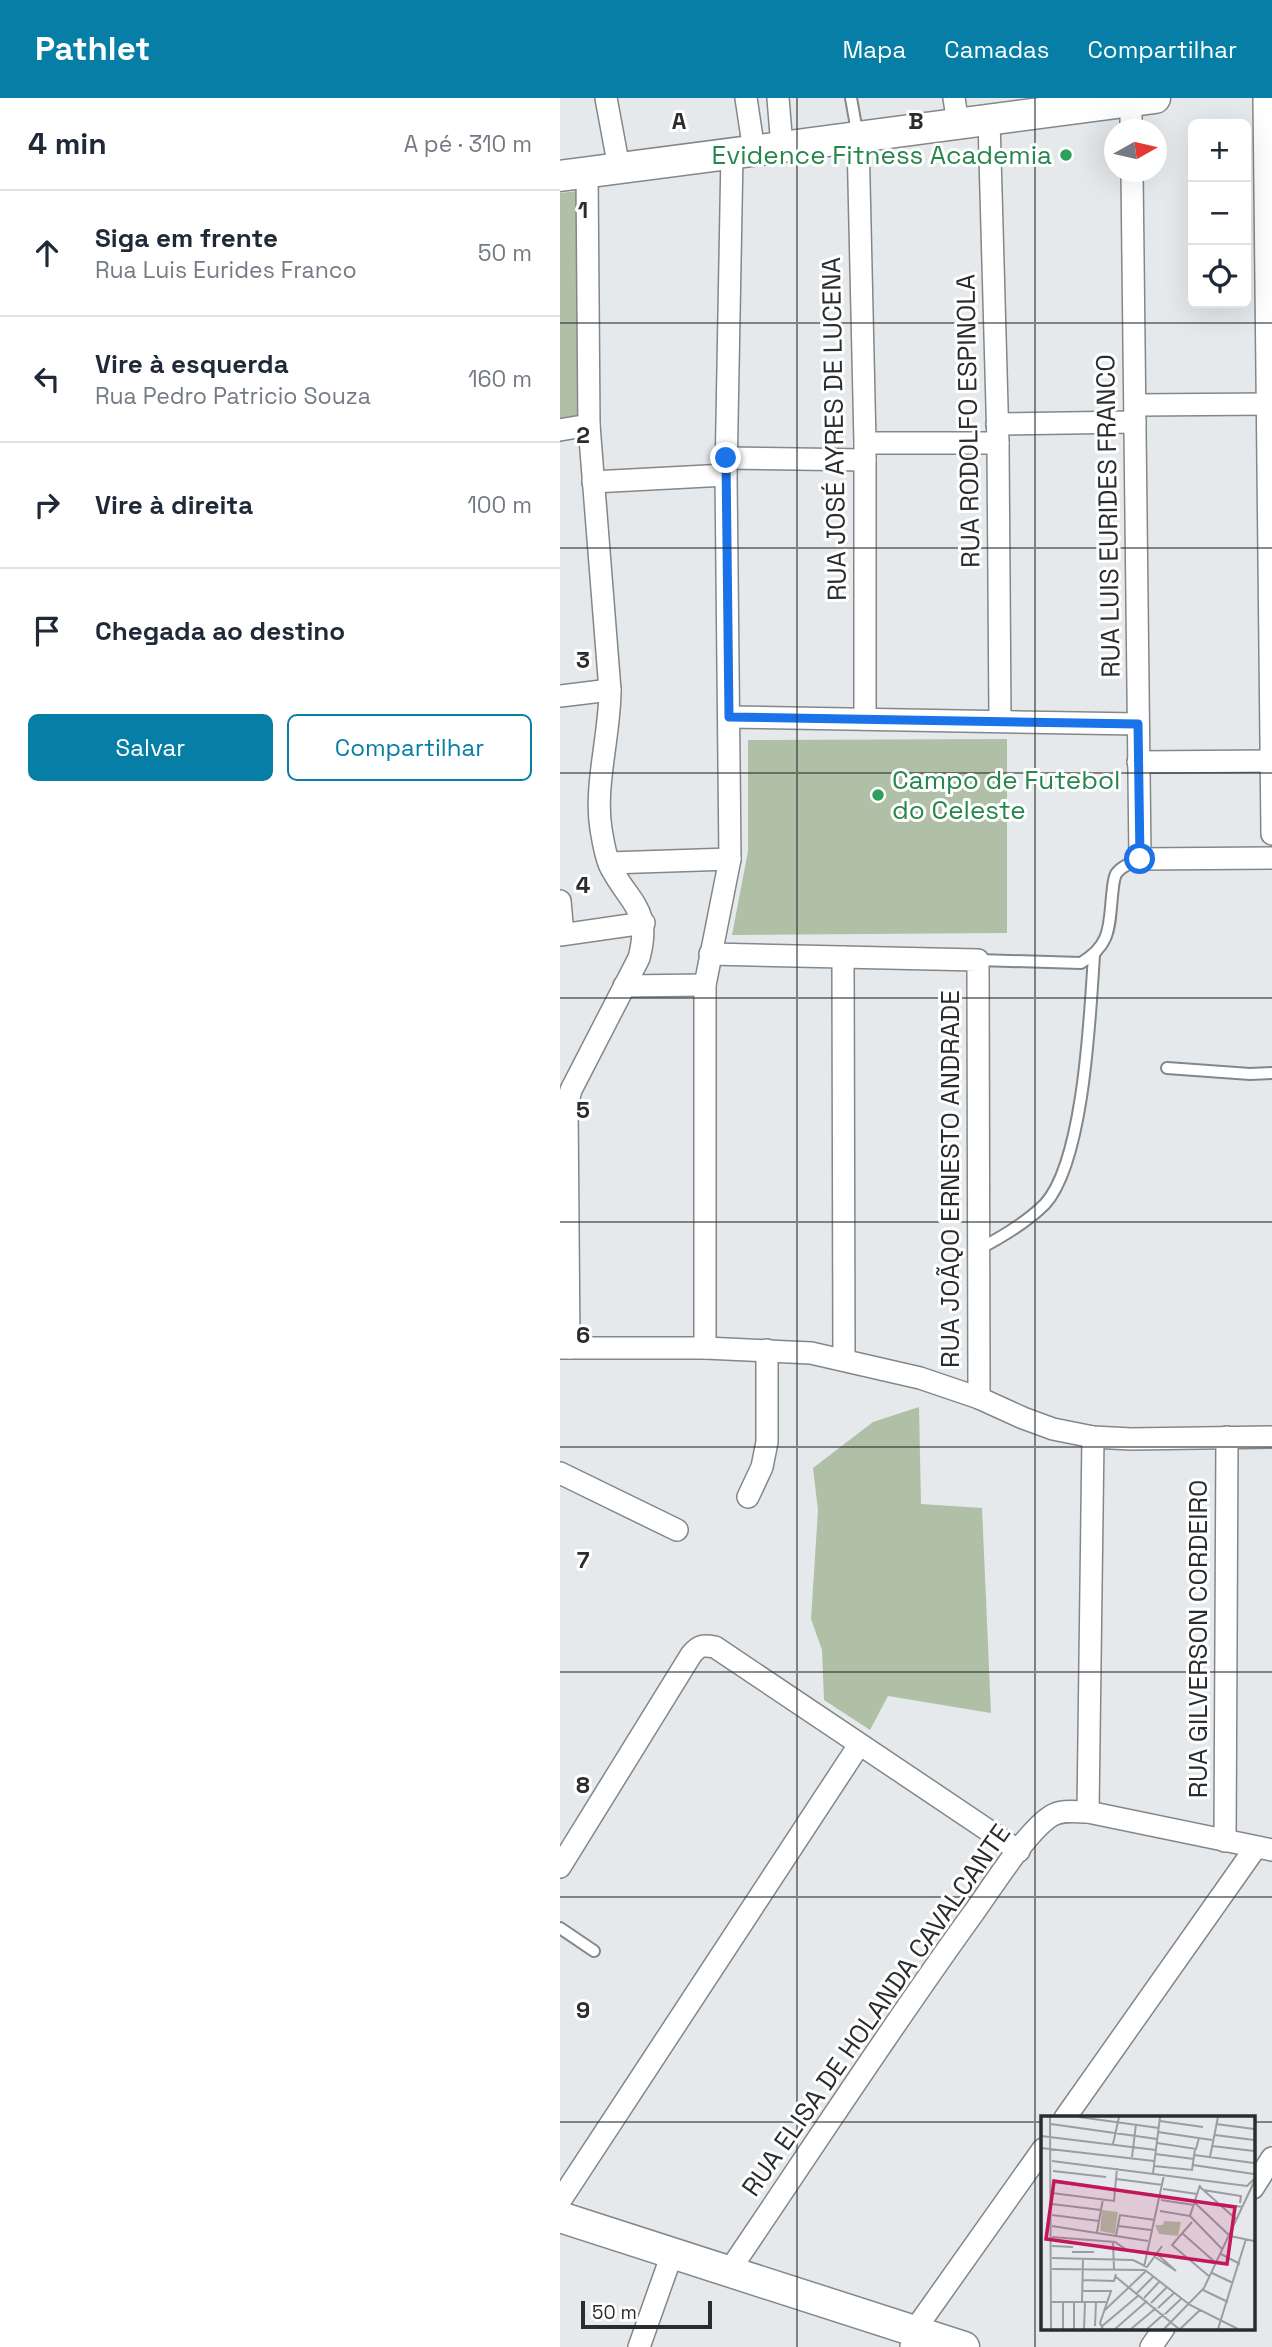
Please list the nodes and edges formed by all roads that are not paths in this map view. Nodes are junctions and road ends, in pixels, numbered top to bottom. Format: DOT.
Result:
graph roads {
  1 [pos="606,98"];
  2 [pos="746,98"];
  3 [pos="778,98"];
  4 [pos="851,98"];
  5 [pos="1265,98"];
  6 [pos="1083,103"];
  7 [pos="1139,109"];
  8 [pos="956,111"];
  9 [pos="989,120"];
  10 [pos="858,138"];
  11 [pos="756,150"];
  12 [pos="619,168"];
  13 [pos="573,174"];
  14 [pos="1132,182"];
  15 [pos="1270,404"];
  16 [pos="1135,414"];
  17 [pos="589,425"];
  18 [pos="560,429"];
  19 [pos="998,434"];
  20 [pos="865,451"];
  21 [pos="726,467"];
  22 [pos="593,482"];
  23 [pos="610,690"];
  24 [pos="560,696"];
  25 [pos="729,717"];
  26 [pos="864,719"];
  27 [pos="1000,721"];
  28 [pos="1138,724"];
  29 [pos="1271,725"];
  30 [pos="1272,761"];
  31 [pos="1138,762"];
  32 [pos="1272,834"];
  33 [pos="1272,858"];
  34 [pos="730,859"];
  35 [pos="1140,859"];
  36 [pos="609,863"];
  37 [pos="560,901"];
  38 [pos="644,923"];
  39 [pos="562,934"];
  40 [pos="710,954"];
  41 [pos="1094,956"];
  42 [pos="843,957"];
  43 [pos="978,960"];
  44 [pos="705,985"];
  45 [pos="624,986"];
  46 [pos="1167,1068"];
  47 [pos="1272,1073"];
  48 [pos="563,1119"];
  49 [pos="979,1249"];
  50 [pos="565,1348"];
  51 [pos="705,1348"];
  52 [pos="767,1350"];
  53 [pos="844,1359"];
  54 [pos="979,1398"];
  55 [pos="1093,1437"];
  56 [pos="1227,1437"];
  57 [pos="1272,1437"];
  58 [pos="561,1477"];
  59 [pos="748,1497"];
  60 [pos="677,1531"];
  61 [pos="859,1745"];
  62 [pos="1088,1812"];
  63 [pos="1224,1842"];
  64 [pos="1264,1848"];
  65 [pos="1019,1851"];
  66 [pos="560,1867"];
  67 [pos="560,1928"];
  68 [pos="594,1951"];
  69 [pos="1066,2116"];
  70 [pos="1041,2152"];
  71 [pos="1272,2158"];
  72 [pos="1254,2187"];
  73 [pos="560,2202"];
  74 [pos="560,2217"];
  75 [pos="673,2254"];
  76 [pos="729,2271"];
  77 [pos="1163,2330"];
  78 [pos="912,2339"];
  79 [pos="639,2347"];
  80 [pos="964,2347"];
  81 [pos="1152,2347"];
  1 -- 12 [label="street"];
  2 -- 11 [label="street"];
  3 -- 11 [label="street"];
  4 -- 10 [label="lane"];
  5 -- 15 [label="street"];
  6 -- 7 [label="main road"];
  6 -- 9 [label="main road"];
  8 -- 9 [label="main road"];
  8 -- 10 [label="main road"];
  9 -- 19 [label="street, RUA RODOLFO ESPINOLA"];
  10 -- 11 [label="main road"];
  10 -- 20 [label="street, RUA JOSÉ AYRES DE LUCENA"];
  11 -- 12 [label="main road"];
  11 -- 21 [label="street"];
  12 -- 13 [label="main road"];
  13 -- 17 [label="street"];
  14 -- 16 [label="street, RUA LUIS EURIDES FRANCO"];
  15 -- 16 [label="street"];
  15 -- 29 [label="street"];
  16 -- 19 [label="street"];
  16 -- 28 [label="street, RUA LUIS EURIDES FRANCO"];
  17 -- 18 [label="street"];
  17 -- 22 [label="street"];
  19 -- 20 [label="street"];
  19 -- 27 [label="street, RUA RODOLFO ESPINOLA"];
  20 -- 21 [label="street"];
  20 -- 26 [label="street, RUA JOSÉ AYRES DE LUCENA"];
  21 -- 22 [label="street"];
  21 -- 25 [label="street"];
  22 -- 23 [label="street"];
  23 -- 24 [label="street"];
  23 -- 36 [label="street"];
  25 -- 26 [label="street"];
  25 -- 34 [label="street"];
  26 -- 27 [label="street"];
  27 -- 28 [label="street"];
  28 -- 31 [label="street, RUA LUIS EURIDES FRANCO"];
  29 -- 30 [label="street"];
  30 -- 31 [label="street"];
  30 -- 32 [label="street"];
  31 -- 35 [label="street, RUA LUIS EURIDES FRANCO"];
  33 -- 35 [label="street"];
  34 -- 36 [label="street"];
  34 -- 40 [label="street"];
  35 -- 41 [label="lane"];
  36 -- 38 [label="street"];
  37 -- 39 [label="street"];
  38 -- 39 [label="street"];
  38 -- 45 [label="street"];
  40 -- 42 [label="street"];
  40 -- 44 [label="street"];
  41 -- 43 [label="lane"];
  41 -- 49 [label="lane"];
  42 -- 43 [label="street"];
  42 -- 53 [label="street"];
  43 -- 49 [label="street, RUA JOÃQO ERNESTO ANDRADE"];
  44 -- 45 [label="street"];
  44 -- 51 [label="street"];
  45 -- 48 [label="street"];
  46 -- 47 [label="lane"];
  48 -- 50 [label="street"];
  49 -- 54 [label="street, RUA JOÃQO ERNESTO ANDRADE"];
  50 -- 51 [label="street"];
  51 -- 52 [label="street"];
  52 -- 53 [label="street"];
  52 -- 59 [label="street"];
  53 -- 54 [label="street"];
  54 -- 55 [label="street"];
  55 -- 56 [label="street"];
  55 -- 62 [label="street"];
  56 -- 57 [label="street"];
  56 -- 63 [label="street, RUA GILVERSON CORDEIRO"];
  58 -- 60 [label="street"];
  61 -- 65 [label="street"];
  61 -- 66 [label="street"];
  61 -- 73 [label="street"];
  62 -- 63 [label="street, RUA ELISA DE HOLANDA CAVALCANTE"];
  62 -- 65 [label="street, RUA ELISA DE HOLANDA CAVALCANTE"];
  63 -- 64 [label="street, RUA ELISA DE HOLANDA CAVALCANTE"];
  64 -- 69 [label="street"];
  65 -- 76 [label="street, RUA ELISA DE HOLANDA CAVALCANTE"];
  67 -- 68 [label="lane"];
  70 -- 78 [label="street"];
  71 -- 72 [label="street"];
  74 -- 75 [label="main road"];
  75 -- 76 [label="main road"];
  75 -- 79 [label="street"];
  76 -- 78 [label="main road"];
  77 -- 81 [label="street"];
  78 -- 80 [label="main road"];
}
